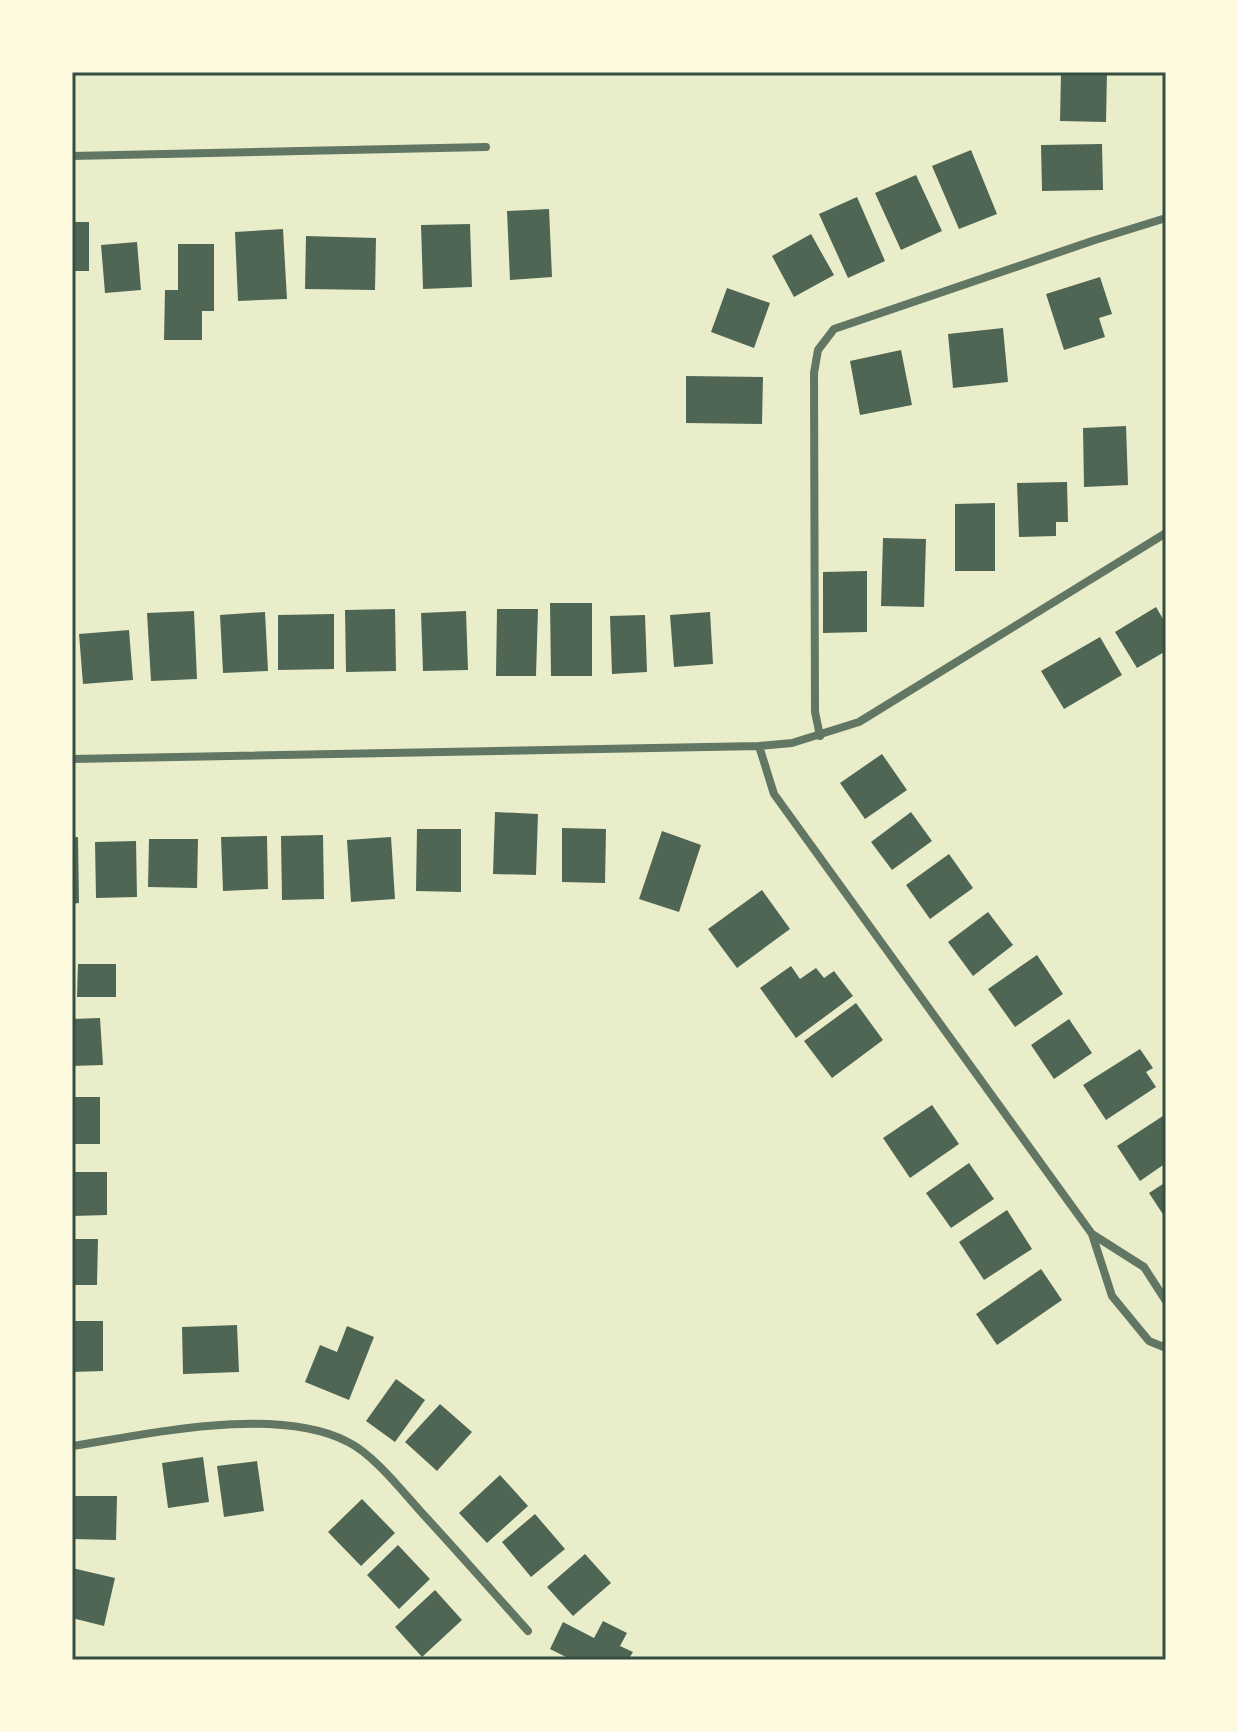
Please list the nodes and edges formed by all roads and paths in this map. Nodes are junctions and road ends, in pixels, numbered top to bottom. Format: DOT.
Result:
graph roads {
  1 [pos="486,147"];
  2 [pos="72,156"];
  3 [pos="1166,218"];
  4 [pos="1166,533"];
  5 [pos="820,736"];
  6 [pos="759,746"];
  7 [pos="72,759"];
  8 [pos="1092,1234"];
  9 [pos="1166,1301"];
  10 [pos="1166,1348"];
  11 [pos="72,1446"];
  12 [pos="528,1631"];
  1 -- 2 [label="street"];
  3 -- 5 [label="street"];
  4 -- 5 [label="street"];
  5 -- 6 [label="street"];
  6 -- 7 [label="street"];
  6 -- 8 [label="street"];
  8 -- 9 [label="street"];
  8 -- 10 [label="street"];
  11 -- 12 [label="street"];
}
